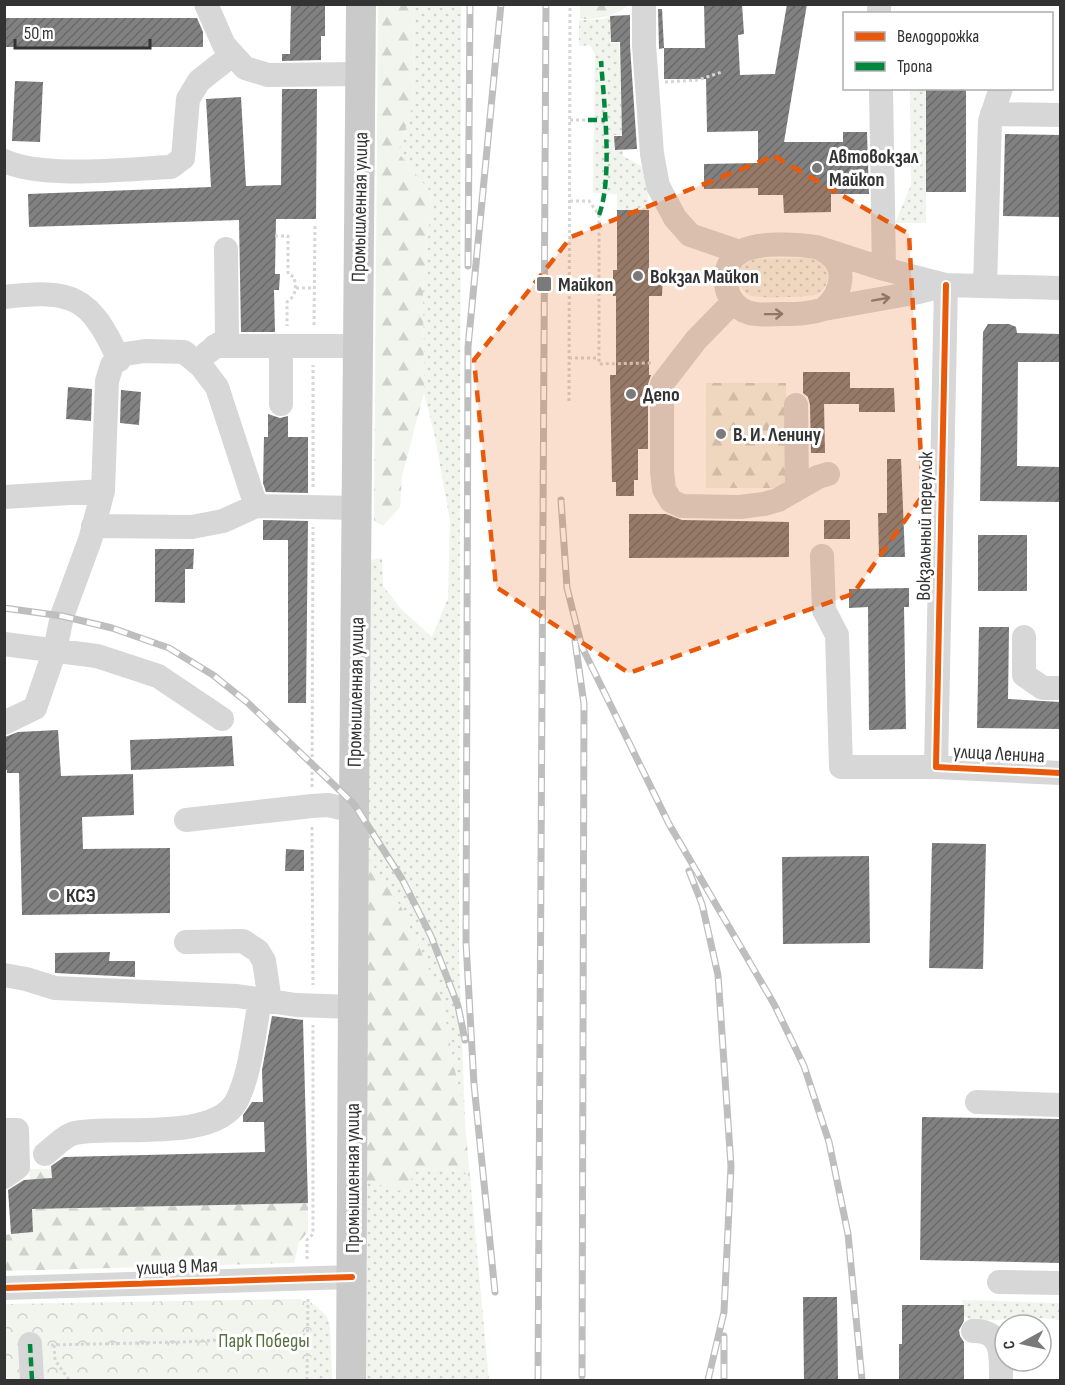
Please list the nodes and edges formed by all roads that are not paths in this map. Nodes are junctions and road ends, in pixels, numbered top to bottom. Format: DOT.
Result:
graph roads {
  1 [pos="206,4"];
  2 [pos="361,4"];
  3 [pos="644,4"];
  4 [pos="232,55"];
  5 [pos="361,74"];
  6 [pos="881,90"];
  7 [pos="1000,90"];
  8 [pos="992,114"];
  9 [pos="1060,115"];
  10 [pos="4,160"];
  11 [pos="226,249"];
  12 [pos="821,249"];
  13 [pos="740,252"];
  14 [pos="884,269"];
  15 [pos="946,285"];
  16 [pos="986,286"];
  17 [pos="1060,288"];
  18 [pos="4,297"];
  19 [pos="733,302"];
  20 [pos="824,309"];
  21 [pos="215,346"];
  22 [pos="284,346"];
  23 [pos="358,346"];
  24 [pos="118,360"];
  25 [pos="195,361"];
  26 [pos="281,404"];
  27 [pos="796,405"];
  28 [pos="828,474"];
  29 [pos="797,489"];
  30 [pos="103,491"];
  31 [pos="4,497"];
  32 [pos="256,506"];
  33 [pos="357,508"];
  34 [pos="93,526"];
  35 [pos="822,556"];
  36 [pos="1024,637"];
  37 [pos="4,644"];
  38 [pos="55,650"];
  39 [pos="1060,688"];
  40 [pos="222,719"];
  41 [pos="4,723"];
  42 [pos="936,767"];
  43 [pos="1060,773"];
  44 [pos="354,811"];
  45 [pos="186,820"];
  46 [pos="186,942"];
  47 [pos="4,975"];
  48 [pos="266,1000"];
  49 [pos="353,1007"];
  50 [pos="977,1102"];
  51 [pos="1060,1105"];
  52 [pos="4,1130"];
  53 [pos="45,1154"];
  54 [pos="4,1177"];
  55 [pos="351,1277"];
  56 [pos="999,1282"];
  57 [pos="1060,1283"];
  58 [pos="4,1288"];
  59 [pos="973,1330"];
  60 [pos="30,1344"];
  61 [pos="32,1380"];
  62 [pos="351,1380"];
  63 [pos="1001,1380"];
  1 -- 4 [label="street"];
  2 -- 5 [label="main road, Промышленная улица"];
  3 -- 13 [label="street"];
  4 -- 5 [label="street"];
  4 -- 10 [label="street"];
  5 -- 23 [label="main road, Промышленная улица"];
  6 -- 14 [label="street"];
  7 -- 8 [label="street"];
  8 -- 9 [label="street"];
  8 -- 16 [label="street"];
  11 -- 21 [label="street"];
  12 -- 13 [label="street"];
  12 -- 14 [label="street"];
  12 -- 20 [label="street"];
  13 -- 19 [label="street"];
  14 -- 15 [label="street"];
  15 -- 16 [label="street"];
  20 -- 15 [label="street, one-way"];
  15 -- 42 [label="street, Вокзальный переулок"];
  16 -- 17 [label="street"];
  18 -- 24 [label="street"];
  19 -- 20 [label="street, one-way"];
  19 -- 29 [label="street"];
  21 -- 22 [label="street"];
  21 -- 25 [label="street"];
  22 -- 23 [label="street"];
  22 -- 26 [label="street"];
  23 -- 33 [label="main road, Промышленная улица"];
  24 -- 25 [label="street"];
  24 -- 30 [label="street"];
  25 -- 32 [label="street"];
  27 -- 29 [label="street"];
  28 -- 29 [label="street"];
  30 -- 31 [label="street"];
  30 -- 34 [label="street"];
  32 -- 33 [label="street"];
  32 -- 34 [label="street"];
  33 -- 44 [label="main road, Промышленная улица"];
  34 -- 38 [label="street"];
  35 -- 42 [label="street, улица Ленина"];
  36 -- 39 [label="street"];
  37 -- 38 [label="street"];
  38 -- 40 [label="street"];
  38 -- 41 [label="street"];
  42 -- 43 [label="street, улица Ленина"];
  44 -- 45 [label="street"];
  44 -- 49 [label="main road, Промышленная улица"];
  46 -- 48 [label="street"];
  47 -- 48 [label="street"];
  48 -- 49 [label="street"];
  48 -- 53 [label="street"];
  49 -- 55 [label="main road, Промышленная улица"];
  50 -- 51 [label="street"];
  52 -- 54 [label="street"];
  55 -- 58 [label="street, улица 9 Мая"];
  55 -- 62 [label="main road, Промышленная улица"];
  56 -- 57 [label="street"];
  59 -- 63 [label="street"];
  60 -- 61 [label="street"];
}
